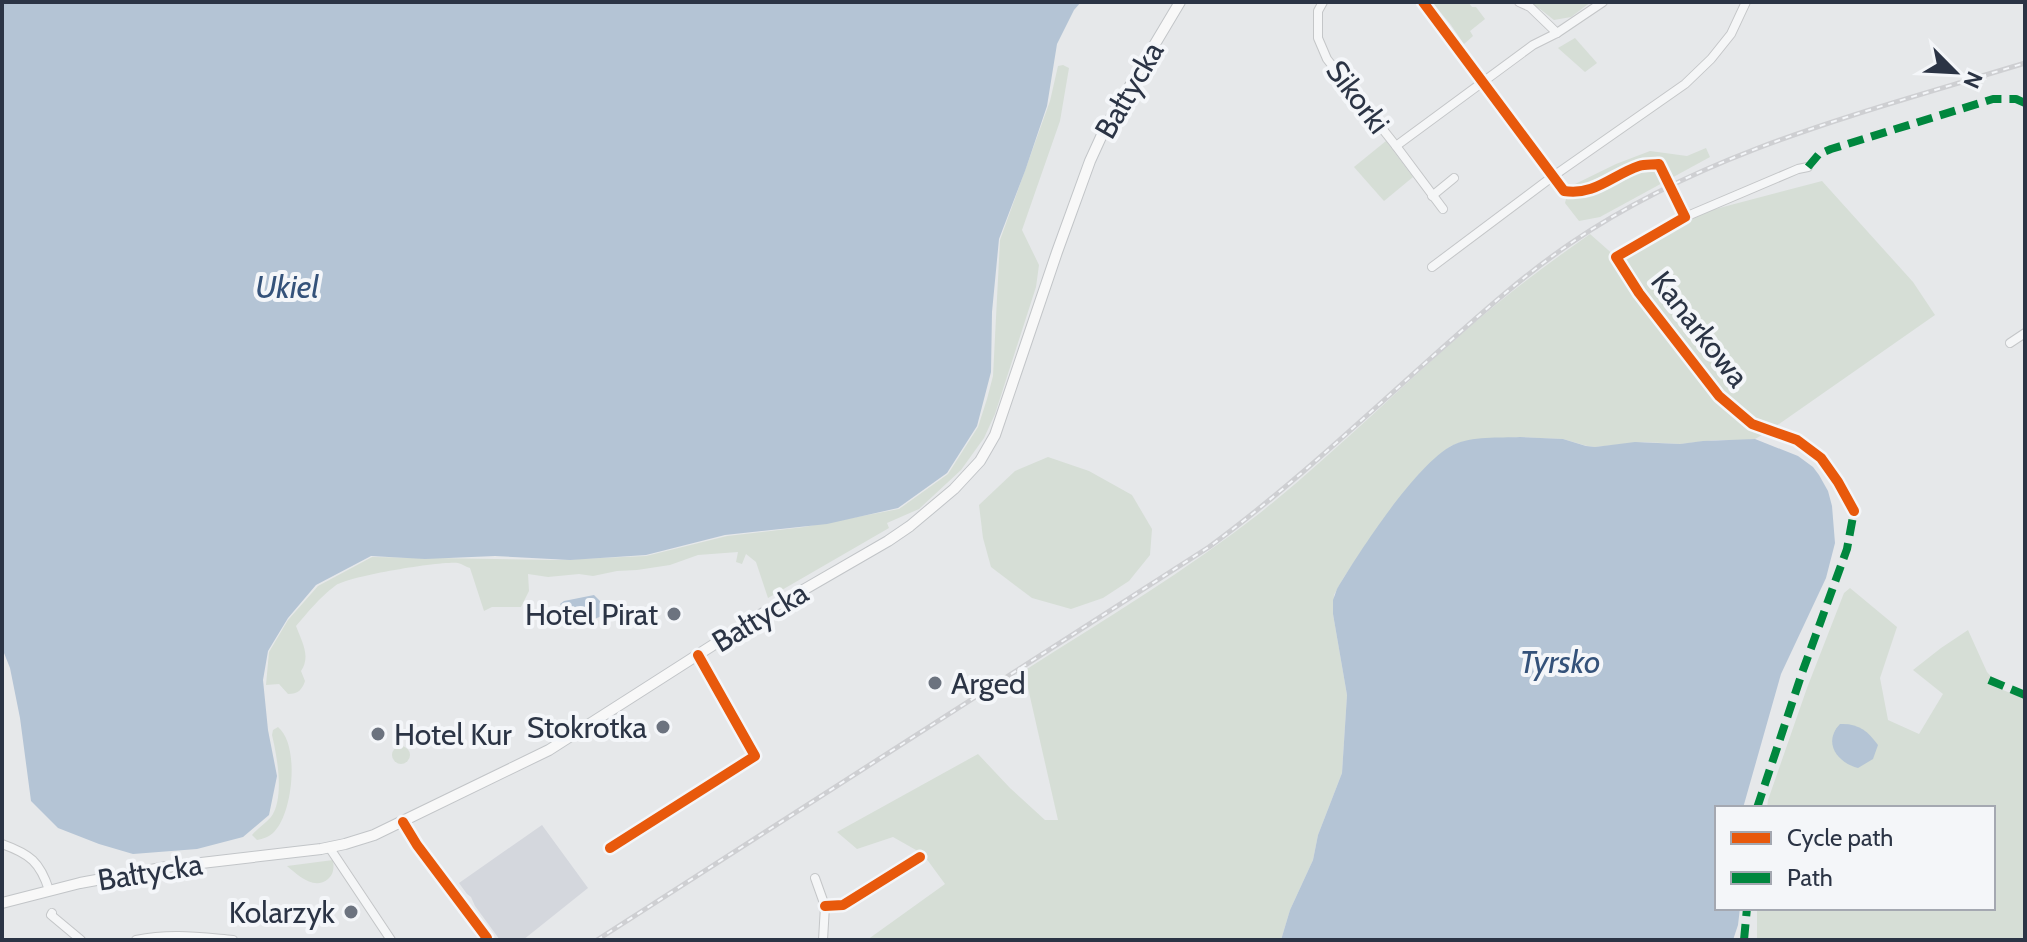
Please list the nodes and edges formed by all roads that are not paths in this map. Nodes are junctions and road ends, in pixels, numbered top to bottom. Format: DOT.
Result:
graph roads {
  1 [pos="1180,2"];
  2 [pos="1323,2"];
  3 [pos="1423,2"];
  4 [pos="1519,2"];
  5 [pos="1603,2"];
  6 [pos="1746,2"];
  7 [pos="1557,33"];
  8 [pos="1484,83"];
  9 [pos="1396,146"];
  10 [pos="1808,167"];
  11 [pos="1552,177"];
  12 [pos="1454,178"];
  13 [pos="1432,196"];
  14 [pos="1443,209"];
  15 [pos="1685,217"];
  16 [pos="1432,267"];
  17 [pos="2025,333"];
  18 [pos="2010,343"];
  19 [pos="1854,511"];
  20 [pos="698,655"];
  21 [pos="403,822"];
  22 [pos="2,844"];
  23 [pos="329,847"];
  24 [pos="610,848"];
  25 [pos="920,857"];
  26 [pos="815,878"];
  27 [pos="49,890"];
  28 [pos="2,903"];
  29 [pos="825,906"];
  30 [pos="52,913"];
  31 [pos="389,937"];
  32 [pos="487,938"];
  33 [pos="81,940"];
  34 [pos="136,940"];
  35 [pos="233,940"];
  36 [pos="377,940"];
  37 [pos="823,940"];
  1 -- 20 [label="main road, Bałtycka"];
  2 -- 9 [label="street, Sikorki"];
  3 -- 8 [label="street"];
  4 -- 7 [label="street"];
  5 -- 7 [label="street, Sikorki"];
  6 -- 11 [label="street"];
  7 -- 8 [label="street, Sikorki"];
  8 -- 9 [label="street, Sikorki"];
  8 -- 11 [label="street"];
  9 -- 13 [label="street, Sikorki"];
  10 -- 15 [label="street"];
  11 -- 15 [label="street, bridge"];
  11 -- 16 [label="street"];
  12 -- 13 [label="street"];
  13 -- 14 [label="street, Sikorki"];
  15 -- 19 [label="street, Kanarkowa"];
  17 -- 18 [label="street"];
  20 -- 21 [label="main road, Bałtycka"];
  20 -- 24 [label="street"];
  21 -- 23 [label="main road, Bałtycka"];
  21 -- 32 [label="street"];
  22 -- 27 [label="street"];
  23 -- 27 [label="main road, Bałtycka"];
  23 -- 31 [label="street"];
  25 -- 29 [label="street"];
  26 -- 29 [label="street"];
  27 -- 28 [label="main road, Bałtycka"];
  29 -- 37 [label="street"];
  30 -- 33 [label="street"];
  31 -- 36 [label="street"];
  34 -- 35 [label="street"];
}
